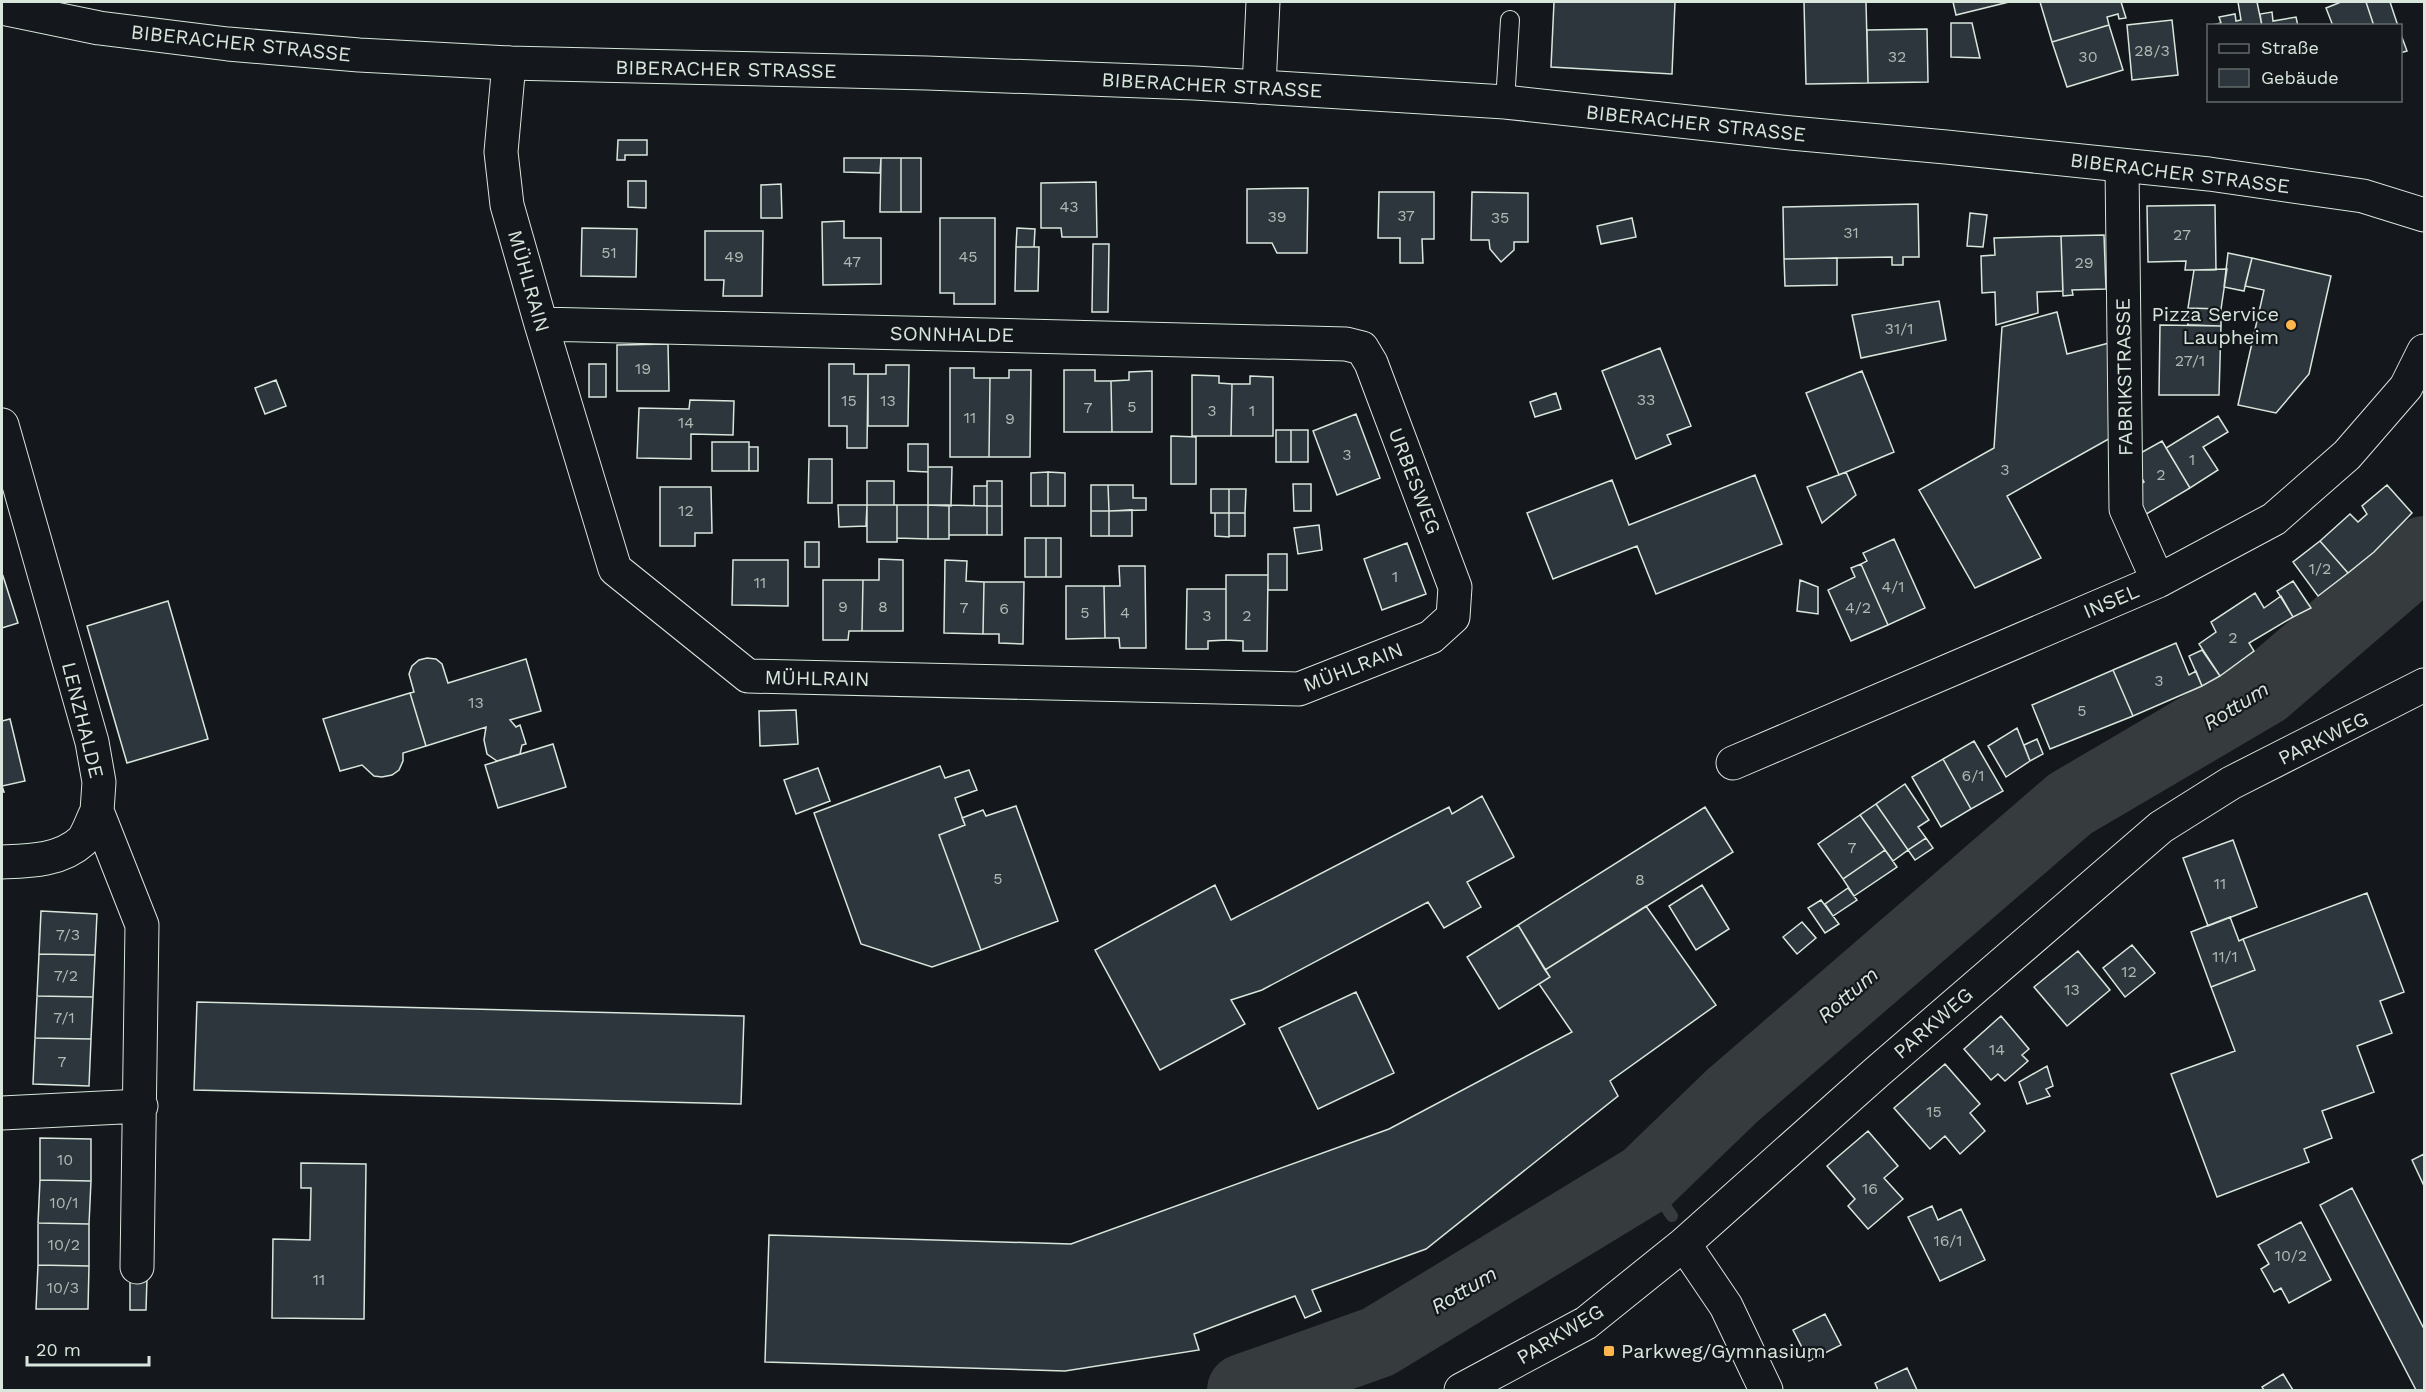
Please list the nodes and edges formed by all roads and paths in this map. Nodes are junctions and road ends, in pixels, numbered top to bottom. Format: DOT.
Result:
graph roads {
  1 [pos="1263,2"];
  2 [pos="2,8"];
  3 [pos="1510,20"];
  4 [pos="509,63"];
  5 [pos="1259,87"];
  6 [pos="1505,102"];
  7 [pos="2122,166"];
  8 [pos="2422,208"];
  9 [pos="541,324"];
  10 [pos="1362,348"];
  11 [pos="2424,351"];
  12 [pos="2,425"];
  13 [pos="2158,581"];
  14 [pos="1453,617"];
  15 [pos="2424,685"];
  16 [pos="1733,763"];
  17 [pos="97,811"];
  18 [pos="2,862"];
  19 [pos="141,1106"];
  20 [pos="2,1113"];
  21 [pos="1684,1244"];
  22 [pos="137,1266"];
  23 [pos="1461,1390"];
  24 [pos="1766,1390"];
  1 -- 5 [label="street"];
  2 -- 4 [label="street, BIBERACHER STRASSE"];
  3 -- 6 [label="lane"];
  4 -- 5 [label="street, BIBERACHER STRASSE"];
  4 -- 9 [label="street, MÜHLRAIN"];
  5 -- 6 [label="street, BIBERACHER STRASSE"];
  6 -- 7 [label="street, BIBERACHER STRASSE"];
  7 -- 8 [label="street, BIBERACHER STRASSE"];
  7 -- 13 [label="street, FABRIKSTRASSE"];
  9 -- 10 [label="street, SONNHALDE"];
  9 -- 14 [label="street, MÜHLRAIN"];
  10 -- 14 [label="street, URBESWEG"];
  11 -- 13 [label="street, INSEL"];
  12 -- 17 [label="street, LENZHALDE"];
  13 -- 16 [label="street, INSEL"];
  15 -- 21 [label="street, PARKWEG"];
  17 -- 18 [label="street"];
  17 -- 19 [label="street, LENZHALDE"];
  19 -- 20 [label="street"];
  19 -- 22 [label="street, LENZHALDE"];
  21 -- 23 [label="street, PARKWEG"];
  21 -- 24 [label="street"];
}
